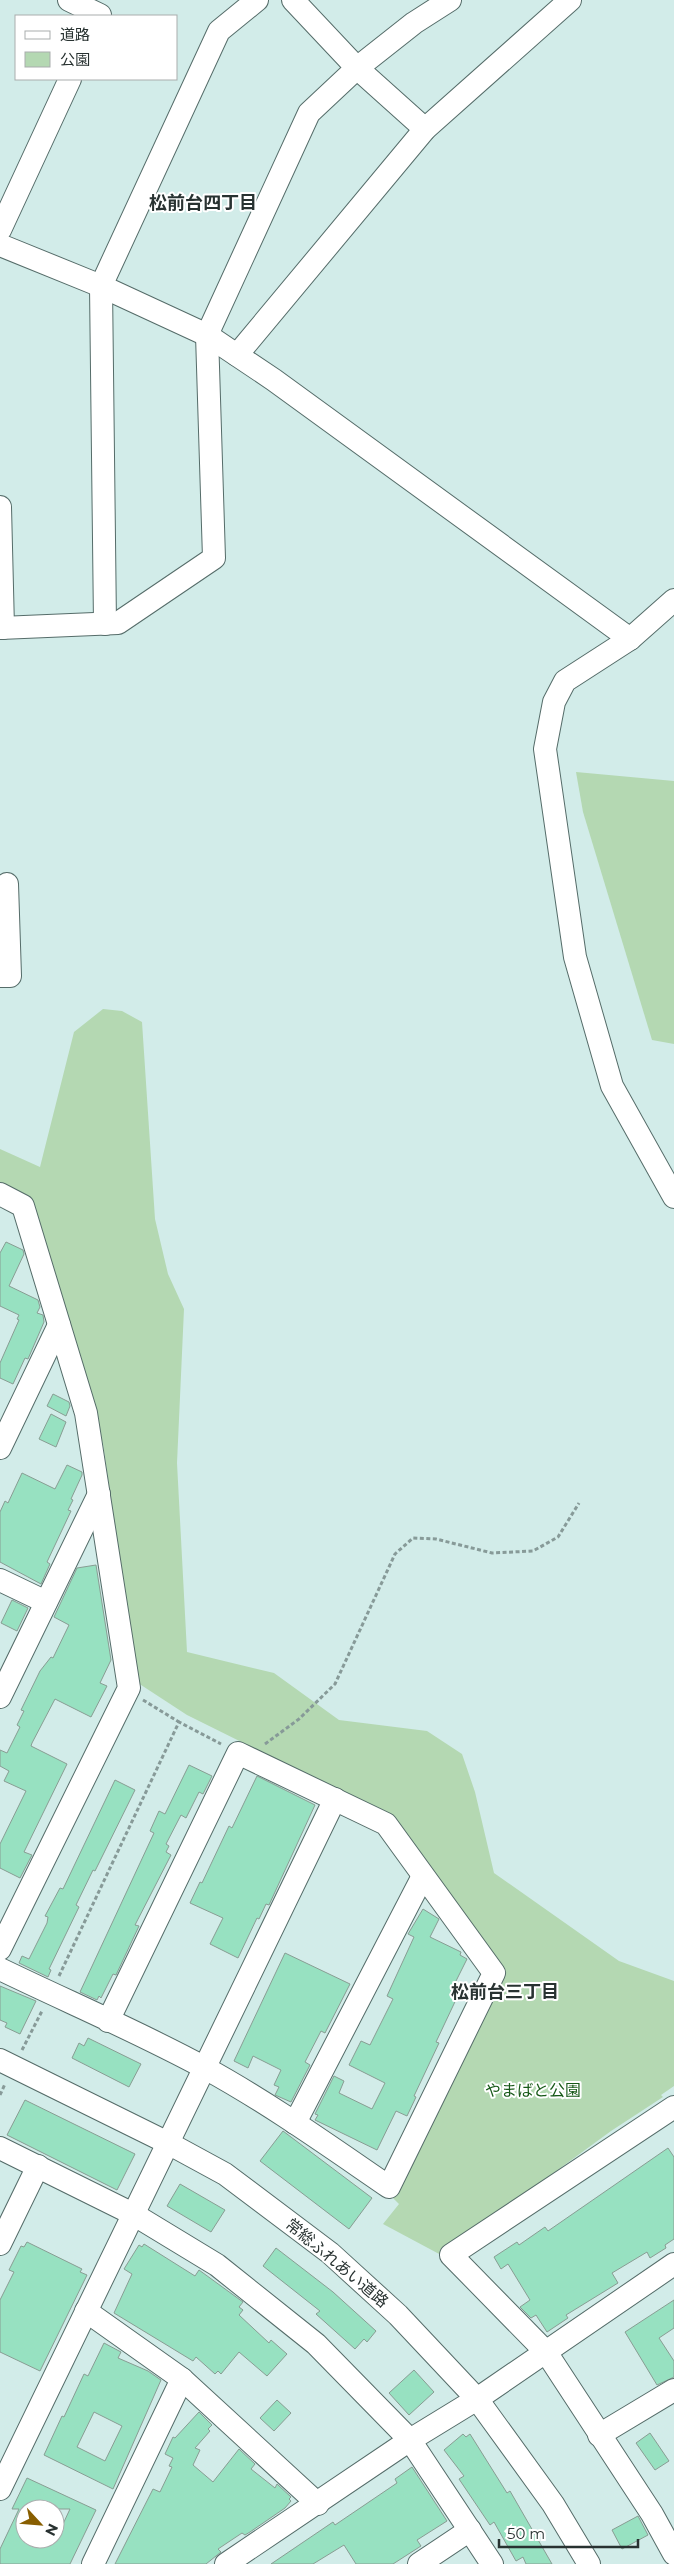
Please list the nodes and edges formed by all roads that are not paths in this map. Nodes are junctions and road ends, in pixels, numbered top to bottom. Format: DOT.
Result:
graph roads {
  1 [pos="69,0"];
  2 [pos="257,0"];
  3 [pos="293,0"];
  4 [pos="450,0"];
  5 [pos="570,0"];
  6 [pos="103,10"];
  7 [pos="358,68"];
  8 [pos="70,80"];
  9 [pos="425,129"];
  10 [pos="0,230"];
  11 [pos="0,245"];
  12 [pos="101,286"];
  13 [pos="207,335"];
  14 [pos="237,355"];
  15 [pos="0,507"];
  16 [pos="674,600"];
  17 [pos="105,624"];
  18 [pos="1,628"];
  19 [pos="630,639"];
  20 [pos="7,884"];
  21 [pos="0,976"];
  22 [pos="0,1194"];
  23 [pos="674,1197"];
  24 [pos="59,1325"];
  25 [pos="0,1448"];
  26 [pos="99,1494"];
  27 [pos="0,1580"];
  28 [pos="46,1602"];
  29 [pos="0,1698"];
  30 [pos="335,1799"];
  31 [pos="423,1876"];
  32 [pos="0,1949"];
  33 [pos="0,1969"];
  34 [pos="108,2021"];
  35 [pos="7,2063"];
  36 [pos="204,2068"];
  37 [pos="674,2107"];
  38 [pos="295,2123"];
  39 [pos="168,2143"];
  40 [pos="0,2148"];
  41 [pos="38,2166"];
  42 [pos="133,2214"];
  43 [pos="0,2244"];
  44 [pos="674,2264"];
  45 [pos="86,2311"];
  46 [pos="546,2352"];
  47 [pos="182,2379"];
  48 [pos="674,2390"];
  49 [pos="477,2400"];
  50 [pos="599,2435"];
  51 [pos="410,2440"];
  52 [pos="0,2489"];
  53 [pos="318,2504"];
  54 [pos="470,2530"];
  55 [pos="671,2540"];
  56 [pos="93,2564"];
  57 [pos="226,2564"];
  58 [pos="419,2564"];
  59 [pos="492,2564"];
  60 [pos="589,2564"];
  1 -- 6 [label="street"];
  2 -- 12 [label="street"];
  3 -- 7 [label="street"];
  4 -- 7 [label="street"];
  5 -- 9 [label="street"];
  7 -- 9 [label="street"];
  7 -- 13 [label="street"];
  8 -- 10 [label="street"];
  9 -- 14 [label="street"];
  11 -- 12 [label="street"];
  12 -- 13 [label="street"];
  12 -- 17 [label="street"];
  13 -- 14 [label="street"];
  13 -- 17 [label="street"];
  14 -- 19 [label="street"];
  15 -- 18 [label="street"];
  16 -- 19 [label="street"];
  17 -- 18 [label="street"];
  19 -- 23 [label="street"];
  20 -- 21 [label="street"];
  22 -- 24 [label="street"];
  24 -- 25 [label="street"];
  24 -- 26 [label="street"];
  26 -- 28 [label="street"];
  26 -- 32 [label="street"];
  27 -- 28 [label="street"];
  28 -- 29 [label="street"];
  30 -- 31 [label="street"];
  30 -- 34 [label="street"];
  30 -- 36 [label="street"];
  31 -- 38 [label="street"];
  31 -- 38 [label="street"];
  33 -- 34 [label="street"];
  34 -- 36 [label="street"];
  35 -- 39 [label="street, 常総ふれあい道路"];
  36 -- 38 [label="street"];
  36 -- 39 [label="street"];
  37 -- 46 [label="street"];
  39 -- 42 [label="street"];
  39 -- 49 [label="street, 常総ふれあい道路"];
  40 -- 41 [label="street"];
  41 -- 42 [label="street"];
  41 -- 43 [label="street"];
  42 -- 45 [label="street"];
  42 -- 51 [label="street"];
  44 -- 46 [label="street"];
  45 -- 47 [label="street"];
  45 -- 52 [label="street"];
  46 -- 49 [label="street"];
  46 -- 50 [label="street"];
  47 -- 53 [label="street"];
  47 -- 56 [label="street"];
  48 -- 50 [label="street"];
  49 -- 51 [label="street"];
  49 -- 60 [label="street, 常総ふれあい道路"];
  50 -- 55 [label="street"];
  51 -- 53 [label="street"];
  51 -- 54 [label="street"];
  53 -- 57 [label="street"];
  54 -- 58 [label="street"];
  54 -- 59 [label="street"];
}
